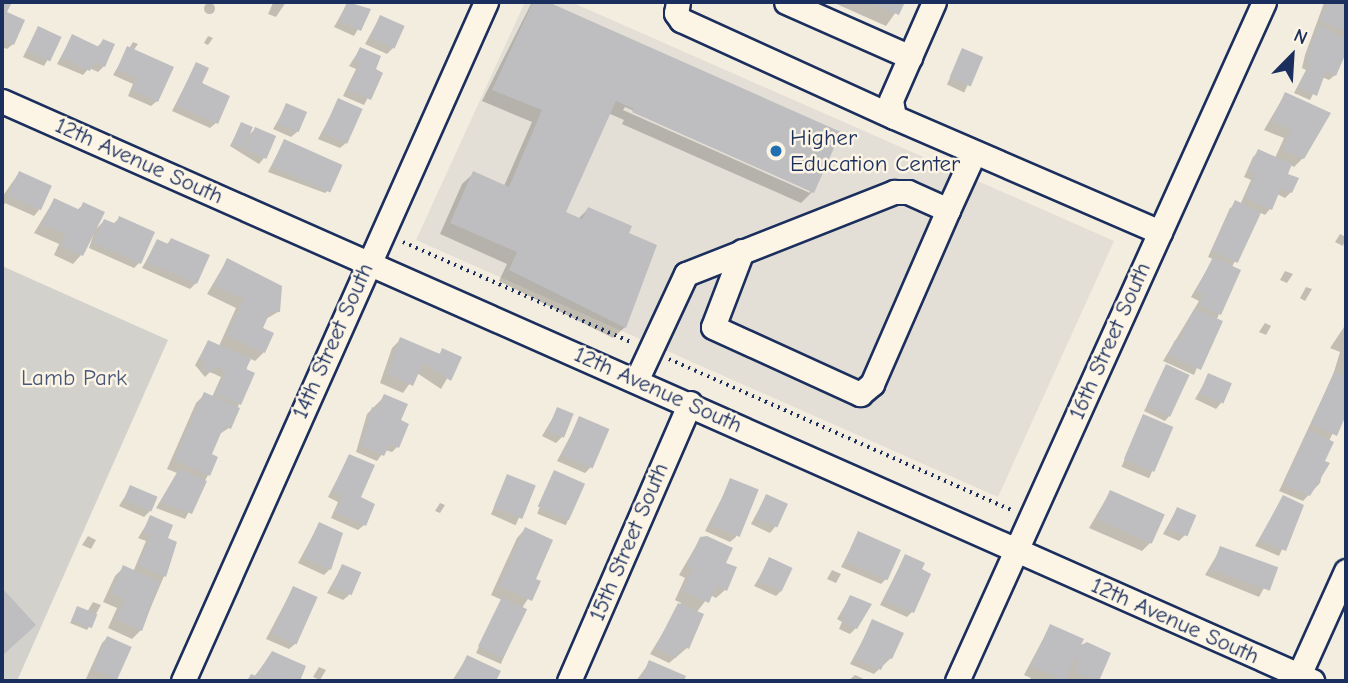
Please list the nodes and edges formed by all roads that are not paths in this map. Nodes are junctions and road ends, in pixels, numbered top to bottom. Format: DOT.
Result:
graph roads {
  1 [pos="486,2"];
  2 [pos="786,2"];
  3 [pos="934,2"];
  4 [pos="1264,2"];
  5 [pos="680,11"];
  6 [pos="910,57"];
  7 [pos="2,101"];
  8 [pos="894,117"];
  9 [pos="974,153"];
  10 [pos="948,210"];
  11 [pos="1160,232"];
  12 [pos="742,251"];
  13 [pos="369,261"];
  14 [pos="636,381"];
  15 [pos="690,403"];
  16 [pos="1015,551"];
  17 [pos="1346,571"];
  18 [pos="1306,678"];
  19 [pos="183,681"];
  20 [pos="569,681"];
  21 [pos="957,681"];
  1 -- 13 [label="street, 14th Street South"];
  2 -- 6 [label="street"];
  3 -- 6 [label="street"];
  4 -- 11 [label="street, 16th Street South"];
  5 -- 8 [label="street"];
  6 -- 8 [label="street"];
  7 -- 13 [label="street, 12th Avenue South"];
  8 -- 9 [label="street"];
  9 -- 10 [label="street"];
  9 -- 11 [label="street"];
  10 -- 12 [label="street"];
  10 -- 12 [label="street"];
  11 -- 16 [label="street, 16th Street South"];
  12 -- 14 [label="street"];
  13 -- 14 [label="street, 12th Avenue South"];
  13 -- 19 [label="street, 14th Street South"];
  14 -- 15 [label="street, 12th Avenue South"];
  15 -- 16 [label="street, 12th Avenue South"];
  15 -- 20 [label="street, 15th Street South"];
  16 -- 18 [label="street, 12th Avenue South"];
  16 -- 21 [label="street, 16th Street South"];
  17 -- 18 [label="street"];
}
